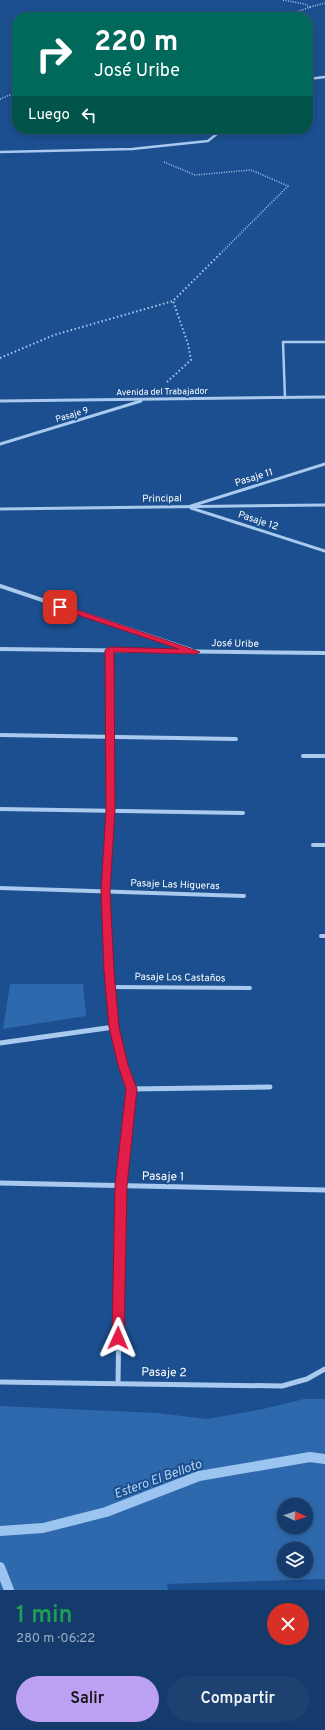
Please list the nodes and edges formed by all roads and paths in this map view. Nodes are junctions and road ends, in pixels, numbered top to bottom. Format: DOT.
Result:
graph roads {
  1 [pos="283,0"];
  2 [pos="325,3"];
  3 [pos="310,7"];
  4 [pos="296,12"];
  5 [pos="325,77"];
  6 [pos="313,78"];
  7 [pos="12,94"];
  8 [pos="0,99"];
  9 [pos="217,134"];
  10 [pos="0,152"];
  11 [pos="160,161"];
  12 [pos="173,301"];
  13 [pos="325,342"];
  14 [pos="0,358"];
  15 [pos="325,397"];
  16 [pos="285,398"];
  17 [pos="148,399"];
  18 [pos="0,401"];
  19 [pos="0,444"];
  20 [pos="325,464"];
  21 [pos="325,505"];
  22 [pos="187,507"];
  23 [pos="0,509"];
  24 [pos="325,551"];
  25 [pos="0,586"];
  26 [pos="0,649"];
  27 [pos="110,650"];
  28 [pos="196,652"];
  29 [pos="325,653"];
  30 [pos="0,735"];
  31 [pos="110,737"];
  32 [pos="236,740"];
  33 [pos="302,756"];
  34 [pos="325,756"];
  35 [pos="0,809"];
  36 [pos="110,810"];
  37 [pos="243,813"];
  38 [pos="313,845"];
  39 [pos="325,845"];
  40 [pos="0,888"];
  41 [pos="106,891"];
  42 [pos="244,896"];
  43 [pos="110,987"];
  44 [pos="250,988"];
  45 [pos="114,1027"];
  46 [pos="0,1043"];
  47 [pos="270,1087"];
  48 [pos="131,1089"];
  49 [pos="0,1183"];
  50 [pos="121,1186"];
  51 [pos="325,1190"];
  52 [pos="325,1369"];
  53 [pos="0,1382"];
  54 [pos="118,1384"];
  1 -- 3 [label="path"];
  2 -- 3 [label="path"];
  3 -- 4 [label="path"];
  5 -- 6 [label="street"];
  7 -- 8 [label="path"];
  9 -- 10 [label="street"];
  11 -- 12 [label="path"];
  12 -- 14 [label="path"];
  12 -- 17 [label="path"];
  13 -- 16 [label="lane"];
  15 -- 16 [label="street, Avenida del Trabajador"];
  16 -- 17 [label="street, Avenida del Trabajador"];
  17 -- 18 [label="street, Avenida del Trabajador"];
  17 -- 19 [label="street, Pasaje 9"];
  20 -- 22 [label="street, Pasaje 11"];
  21 -- 22 [label="street, Principal"];
  22 -- 23 [label="street, Principal"];
  22 -- 24 [label="street, Pasaje 12"];
  25 -- 28 [label="street"];
  26 -- 27 [label="street, José Uribe"];
  27 -- 28 [label="street, José Uribe"];
  27 -- 31 [label="street"];
  28 -- 29 [label="street, José Uribe"];
  30 -- 31 [label="street"];
  31 -- 32 [label="street"];
  31 -- 36 [label="street"];
  33 -- 34 [label="street"];
  35 -- 36 [label="street"];
  36 -- 37 [label="street"];
  36 -- 41 [label="street"];
  38 -- 39 [label="street"];
  40 -- 41 [label="street, Pasaje Las Higueras"];
  41 -- 42 [label="street, Pasaje Las Higueras"];
  41 -- 43 [label="street"];
  43 -- 44 [label="street, Pasaje Los Castaños"];
  43 -- 45 [label="street"];
  45 -- 46 [label="street"];
  45 -- 48 [label="street"];
  47 -- 48 [label="street"];
  48 -- 50 [label="street"];
  49 -- 50 [label="street, Pasaje 1"];
  50 -- 51 [label="street, Pasaje 1"];
  50 -- 54 [label="street"];
  52 -- 54 [label="street, Pasaje 2"];
  53 -- 54 [label="street, Pasaje 2"];
}
